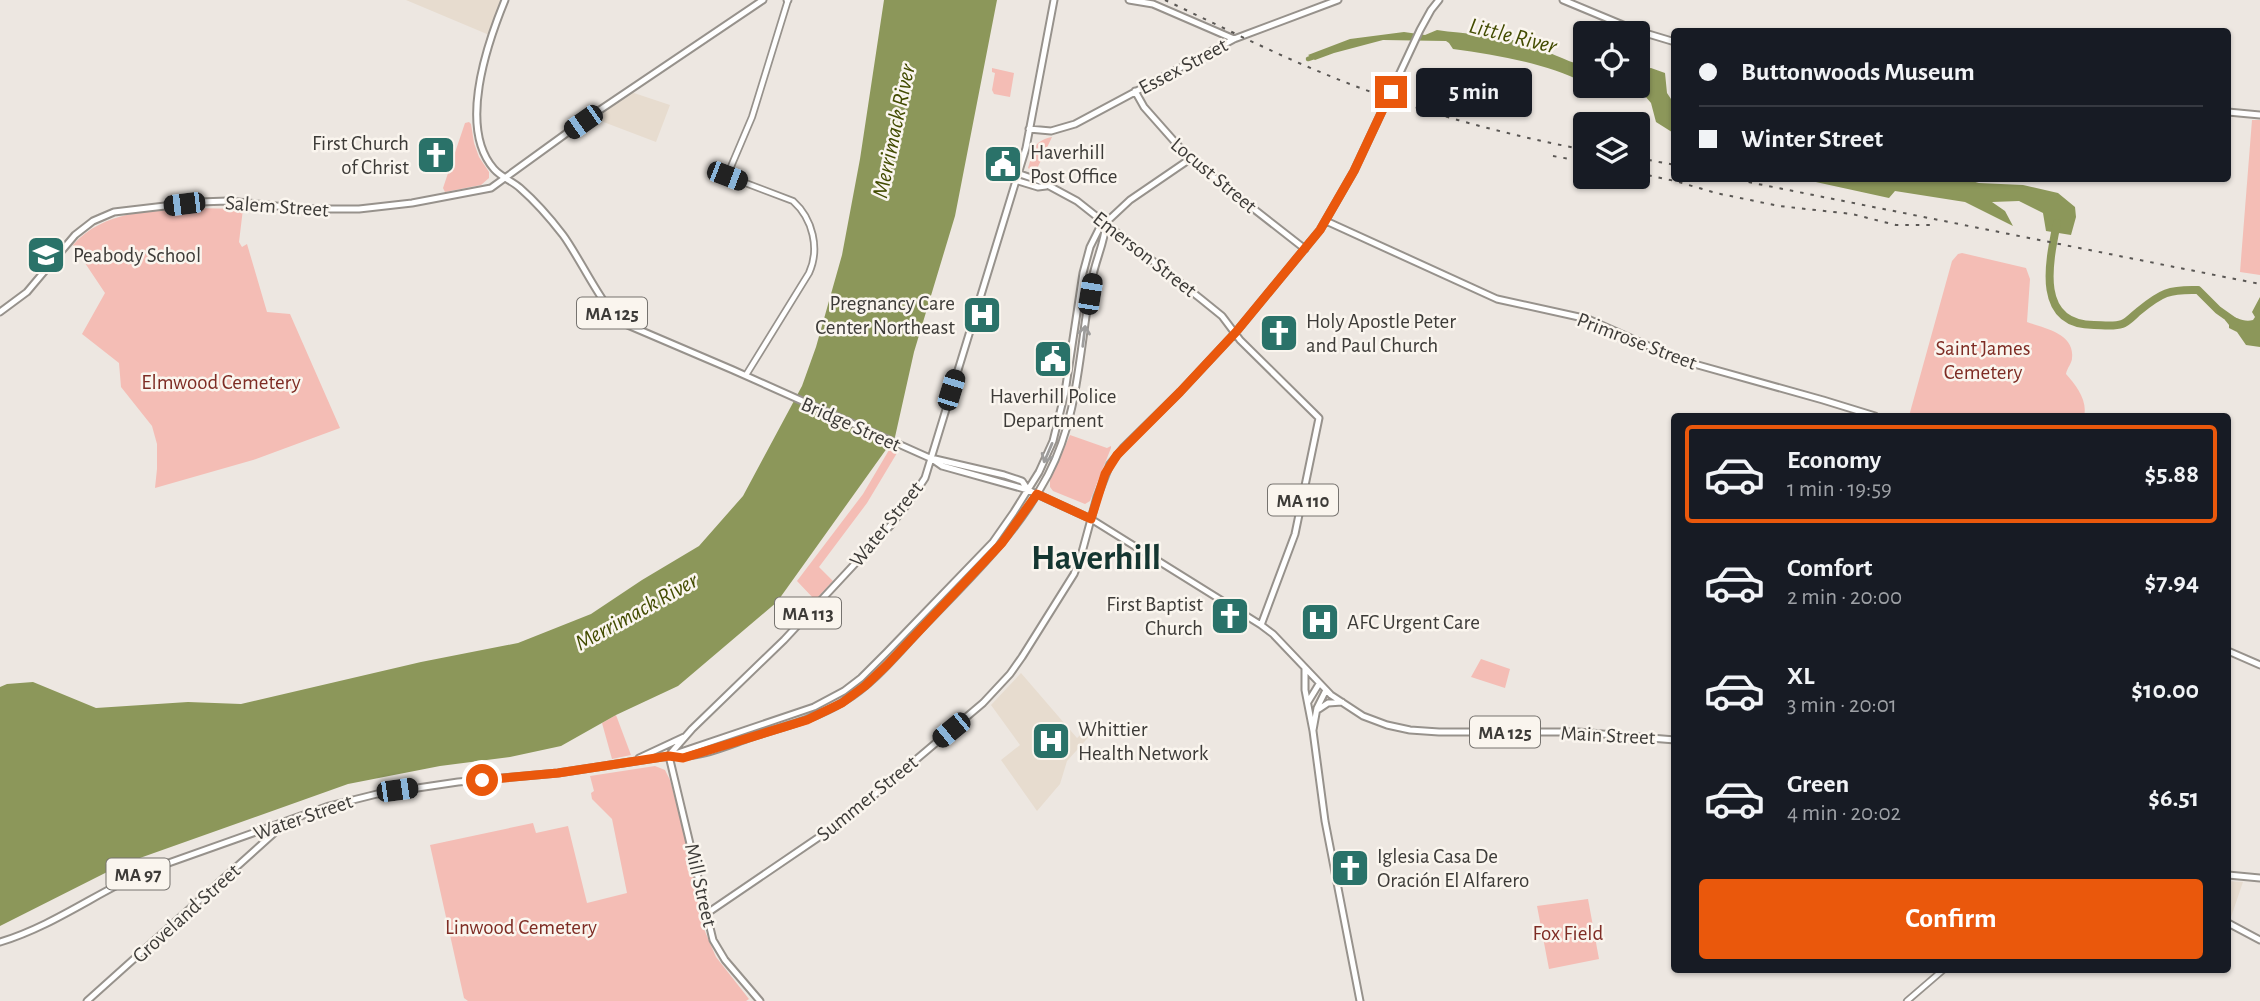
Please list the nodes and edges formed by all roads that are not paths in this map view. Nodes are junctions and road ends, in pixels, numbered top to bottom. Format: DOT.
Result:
graph roads {
  1 [pos="505,0"];
  2 [pos="763,0"];
  3 [pos="788,0"];
  4 [pos="1054,0"];
  5 [pos="1130,0"];
  6 [pos="1338,0"];
  7 [pos="1439,0"];
  8 [pos="1563,0"];
  9 [pos="1234,39"];
  10 [pos="1671,41"];
  11 [pos="1135,91"];
  12 [pos="2231,112"];
  13 [pos="2260,115"];
  14 [pos="1030,129"];
  15 [pos="1190,159"];
  16 [pos="1016,176"];
  17 [pos="504,177"];
  18 [pos="1326,221"];
  19 [pos="1106,223"];
  20 [pos="1304,249"];
  21 [pos="0,312"];
  22 [pos="1236,332"];
  23 [pos="746,375"];
  24 [pos="1865,413"];
  25 [pos="932,459"];
  26 [pos="1028,490"];
  27 [pos="1037,494"];
  28 [pos="1091,519"];
  29 [pos="1261,625"];
  30 [pos="2231,652"];
  31 [pos="2260,665"];
  32 [pos="1305,669"];
  33 [pos="1319,684"];
  34 [pos="1326,690"];
  35 [pos="1342,702"];
  36 [pos="1307,705"];
  37 [pos="1316,712"];
  38 [pos="1313,731"];
  39 [pos="687,735"];
  40 [pos="1671,740"];
  41 [pos="669,756"];
  42 [pos="627,762"];
  43 [pos="284,824"];
  44 [pos="2231,875"];
  45 [pos="2260,878"];
  46 [pos="706,914"];
  47 [pos="2231,925"];
  48 [pos="2260,940"];
  49 [pos="0,942"];
  50 [pos="1939,973"];
  51 [pos="87,1001"];
  52 [pos="760,1001"];
  53 [pos="1360,1001"];
  54 [pos="1907,1001"];
  1 -- 17 [label="main road, MA 125"];
  2 -- 17 [label="main road, Salem Street"];
  3 -- 23 [label="street"];
  4 -- 14 [label="main road"];
  5 -- 9 [label="main road"];
  6 -- 9 [label="main road, Essex Street"];
  7 -- 18 [label="main road, Summer Street"];
  8 -- 10 [label="main road"];
  9 -- 11 [label="main road, Essex Street"];
  11 -- 14 [label="main road, Essex Street"];
  11 -- 15 [label="main road, Locust Street"];
  12 -- 13 [label="main road"];
  14 -- 16 [label="main road"];
  15 -- 19 [label="main road"];
  15 -- 20 [label="main road, Locust Street"];
  16 -- 19 [label="main road, Emerson Street / MA 110"];
  16 -- 25 [label="main road, MA 113"];
  17 -- 21 [label="main road, Salem Street"];
  17 -- 23 [label="main road, MA 125"];
  18 -- 20 [label="main road, Summer Street"];
  18 -- 24 [label="main road, Primrose Street"];
  19 -- 22 [label="main road, Emerson Street / MA 110"];
  19 -- 26 [label="main road, one-way"];
  27 -- 19 [label="main road, one-way"];
  20 -- 22 [label="main road, Summer Street"];
  22 -- 28 [label="main road, Summer Street"];
  22 -- 29 [label="main road, MA 110"];
  23 -- 25 [label="main road, Bridge Street / MA 125"];
  25 -- 26 [label="main road, Main Street / MA 125"];
  25 -- 39 [label="main road, Water Street / MA 113"];
  26 -- 27 [label="main road, Main Street"];
  26 -- 41 [label="main road, MA 97"];
  27 -- 28 [label="main road, Main Street"];
  27 -- 41 [label="main road, MA 97"];
  28 -- 29 [label="main road, Main Street"];
  28 -- 46 [label="main road, Summer Street"];
  29 -- 32 [label="main road, Main Street"];
  30 -- 31 [label="main road"];
  32 -- 33 [label="main road, Main Street"];
  32 -- 36 [label="main road"];
  33 -- 34 [label="main road, Main Street"];
  33 -- 36 [label="main road"];
  34 -- 35 [label="main road, Main Street / MA 125"];
  34 -- 37 [label="main road"];
  35 -- 37 [label="main road"];
  35 -- 40 [label="main road, Main Street / MA 125"];
  36 -- 38 [label="main road"];
  37 -- 38 [label="main road"];
  38 -- 53 [label="main road"];
  39 -- 41 [label="main road, Water Street / MA 113"];
  39 -- 42 [label="main road, Water Street"];
  41 -- 42 [label="main road, Water Street / MA 97"];
  41 -- 46 [label="main road, Mill Street"];
  42 -- 43 [label="main road, Water Street / MA 97"];
  43 -- 49 [label="main road, Water Street / MA 97"];
  43 -- 51 [label="main road, Groveland Street"];
  44 -- 45 [label="main road"];
  46 -- 52 [label="main road, Mill Street"];
  47 -- 48 [label="main road"];
  50 -- 54 [label="street"];
}
